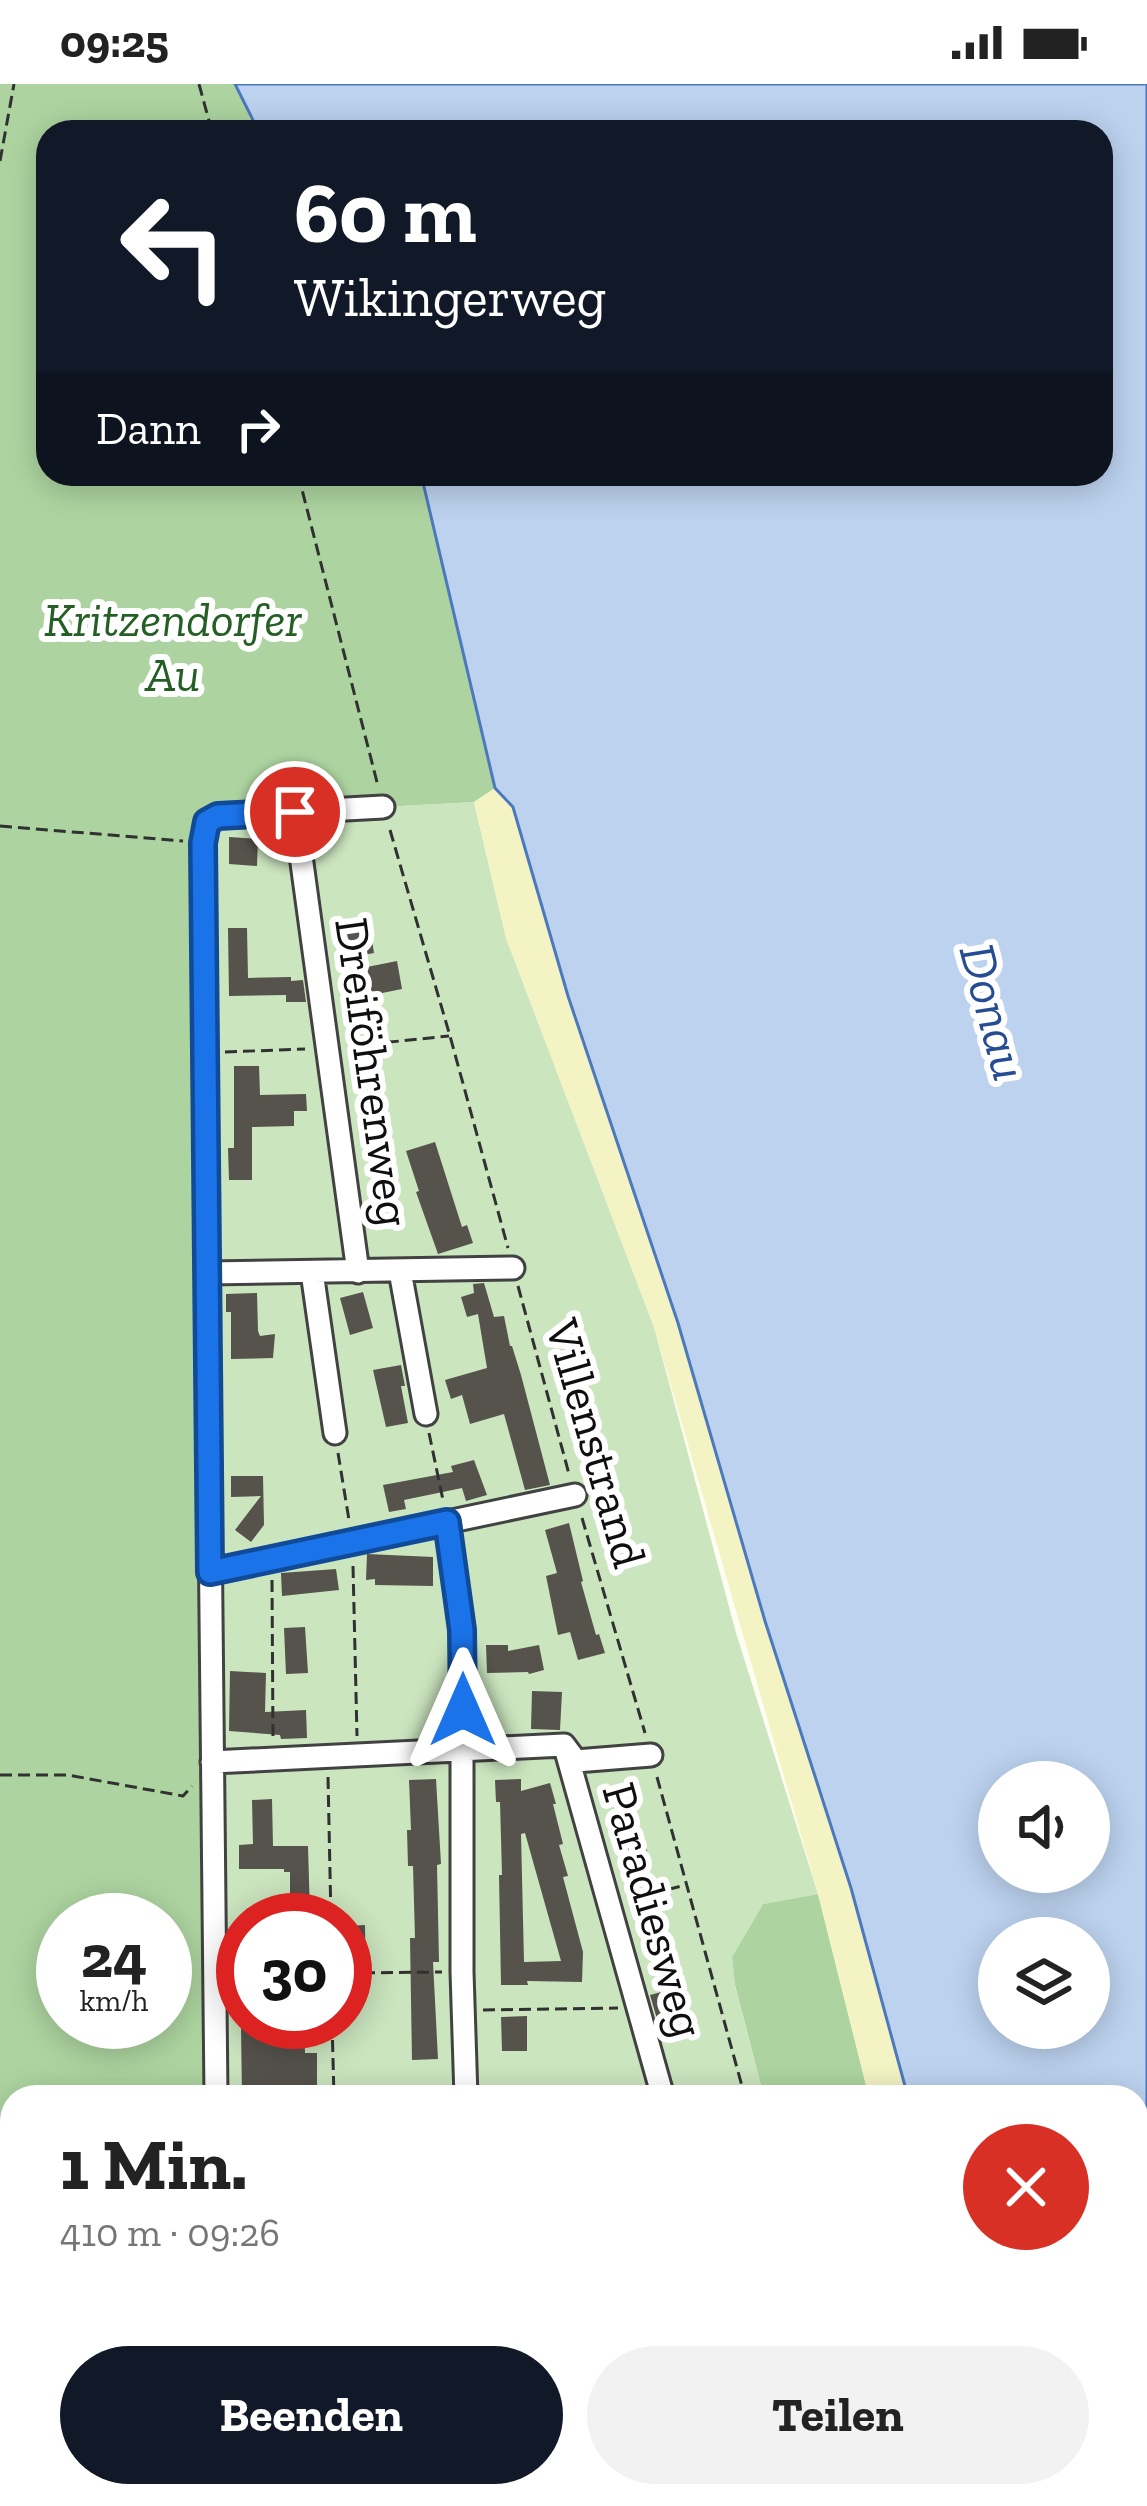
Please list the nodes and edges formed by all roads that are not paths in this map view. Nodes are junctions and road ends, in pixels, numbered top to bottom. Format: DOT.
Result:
graph roads {
  1 [pos="383,807"];
  2 [pos="295,812"];
  3 [pos="513,1268"];
  4 [pos="400,1271"];
  5 [pos="358,1272"];
  6 [pos="312,1273"];
  7 [pos="208,1274"];
  8 [pos="425,1414"];
  9 [pos="335,1433"];
  10 [pos="575,1495"];
  11 [pos="447,1522"];
  12 [pos="210,1572"];
  13 [pos="564,1745"];
  14 [pos="463,1750"];
  15 [pos="651,1755"];
  16 [pos="212,1762"];
  17 [pos="217,2085"];
  18 [pos="466,2085"];
  19 [pos="659,2085"];
  1 -- 2 [label="street"];
  2 -- 5 [label="street, Dreiföhrenweg"];
  2 -- 7 [label="street"];
  3 -- 4 [label="street"];
  4 -- 5 [label="street"];
  4 -- 8 [label="street"];
  5 -- 6 [label="street"];
  6 -- 7 [label="street"];
  6 -- 9 [label="street"];
  7 -- 12 [label="street"];
  10 -- 11 [label="street"];
  11 -- 12 [label="street"];
  11 -- 14 [label="street"];
  12 -- 16 [label="street"];
  13 -- 14 [label="street"];
  13 -- 15 [label="street"];
  13 -- 19 [label="street, Paradiesweg"];
  14 -- 16 [label="street"];
  14 -- 18 [label="street"];
  16 -- 17 [label="street"];
}
